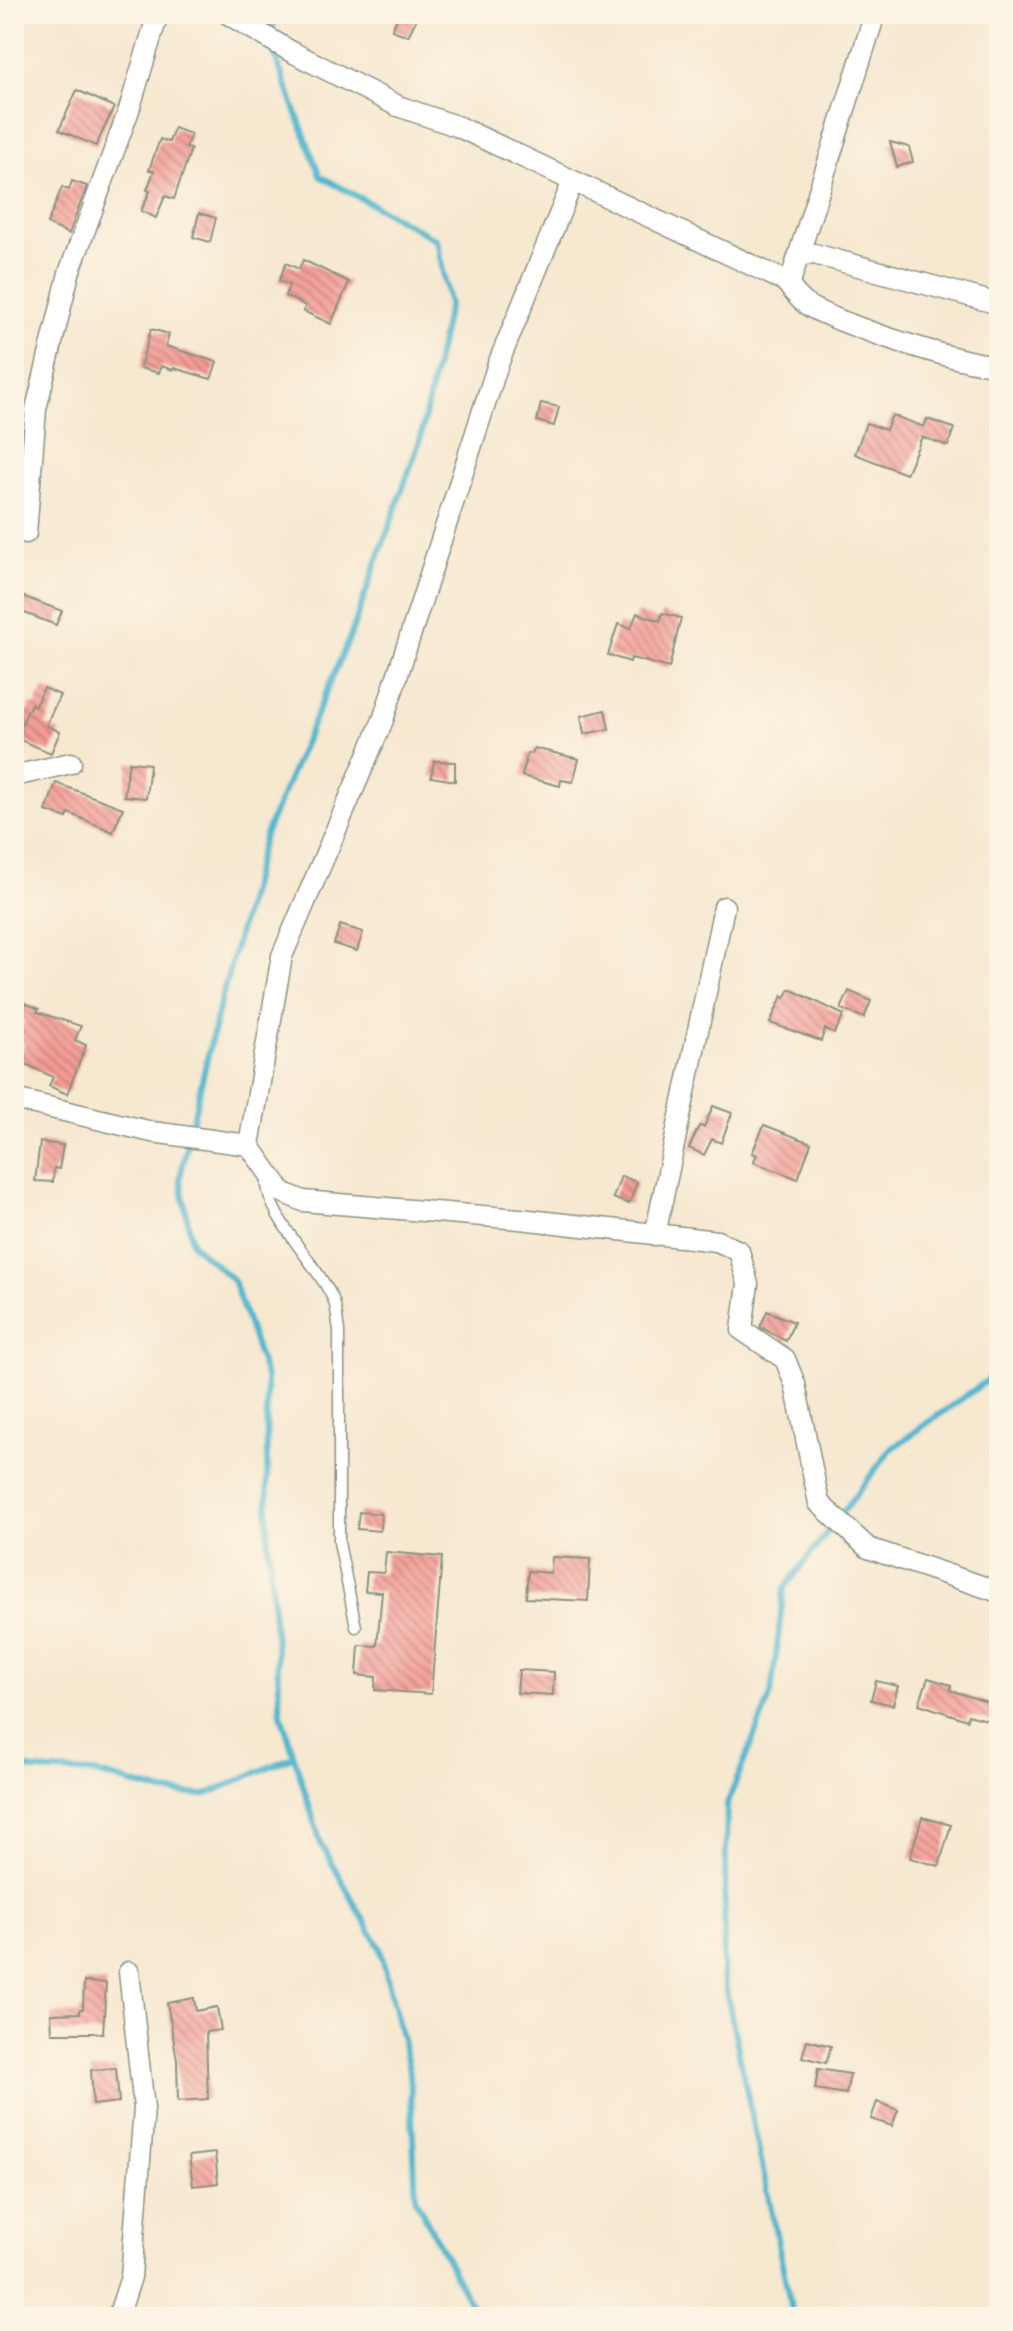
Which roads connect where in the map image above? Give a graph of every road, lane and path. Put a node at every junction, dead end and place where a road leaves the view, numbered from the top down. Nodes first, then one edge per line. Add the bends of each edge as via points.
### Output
1 (158, 14) edge
2 (228, 14) edge
3 (875, 14) edge
4 (573, 181) junction
5 (799, 255) junction
6 (785, 281) junction
7 (999, 304) edge
8 (999, 364) edge
9 (26, 533) dead end
10 (71, 763) dead end
11 (14, 776) edge
12 (724, 907) dead end
13 (14, 1099) edge
14 (249, 1145) junction
15 (267, 1174) junction
16 (655, 1235) junction
17 (999, 1592) edge
18 (356, 1627) dead end
19 (129, 1972) dead end
20 (118, 2317) edge

1 - 9 street via 69,273 36,409
2 - 4 street via 398,106 459,127
3 - 5 street
4 - 6 street
4 - 14 street via 498,364 383,720 282,956
5 - 6 street
5 - 7 street via 814,254
6 - 8 street via 806,305 843,322 971,363
10 - 11 street
12 - 16 street
13 - 14 street via 152,1132
14 - 15 street
15 - 16 street via 282,1192 303,1201
15 - 18 lane via 278,1215 333,1299 339,1330 339,1542
16 - 17 street via 717,1241 739,1251 748,1284 742,1330 785,1359 819,1503 868,1548
19 - 20 street via 144,2108 131,2277

